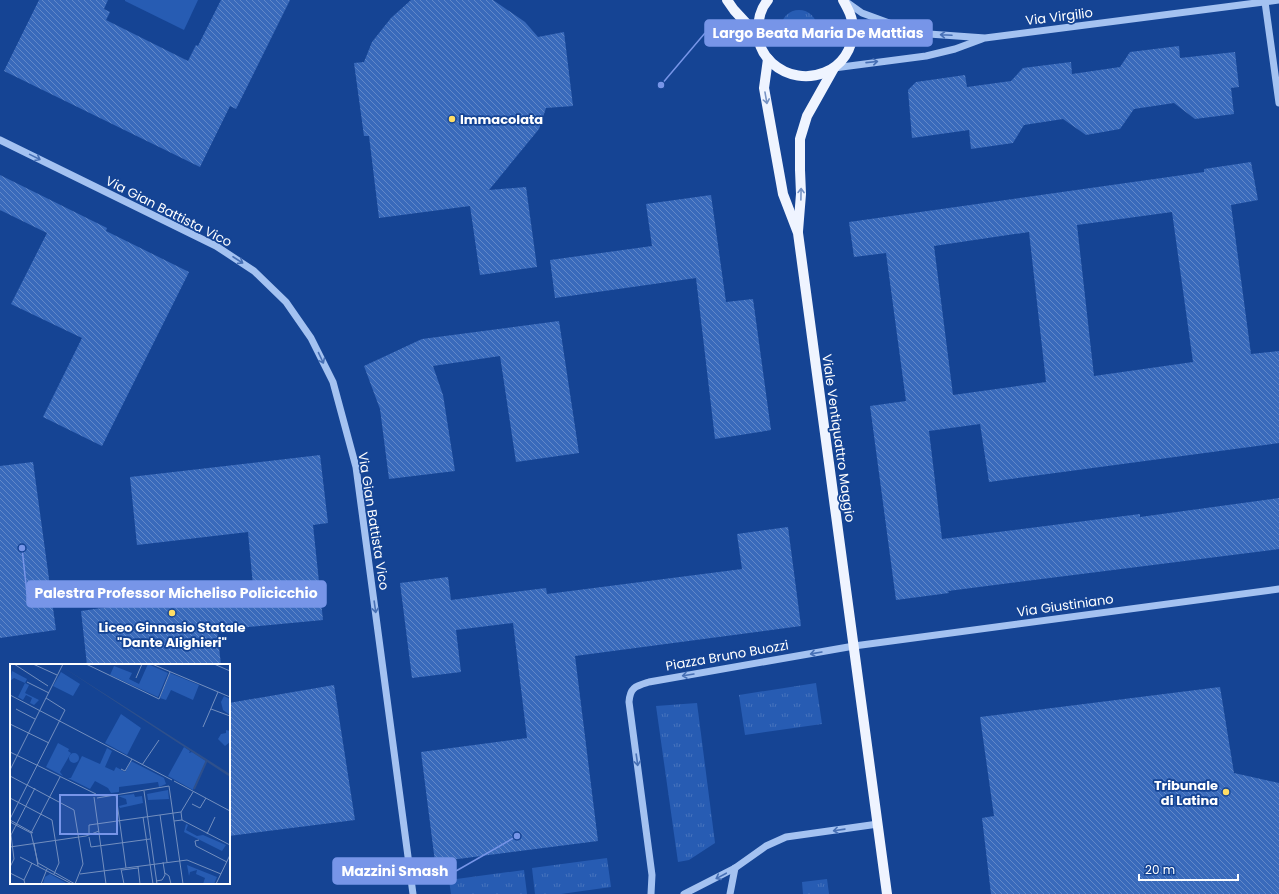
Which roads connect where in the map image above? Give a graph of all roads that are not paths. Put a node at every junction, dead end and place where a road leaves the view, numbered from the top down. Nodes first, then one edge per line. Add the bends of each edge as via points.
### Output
1 (727, 0) edge
2 (768, 0) edge
3 (843, 0) edge
4 (1279, 0) edge
5 (1265, 2) junction
6 (758, 36) junction
7 (985, 38) junction
8 (768, 59) junction
9 (834, 68) junction
10 (1279, 103) edge
11 (0, 140) edge
12 (798, 233) junction
13 (1279, 589) edge
14 (854, 646) junction
15 (878, 824) junction
16 (735, 868) junction
17 (413, 894) edge
18 (652, 894) edge
19 (684, 894) edge
20 (730, 894) edge
21 (887, 894) edge

1 - 6 main road
2 - 6 main road via 758,20
7 -> 3 street via 929,34 900,27 862,13
3 - 9 main road via 851,14 853,29 851,44
4 - 5 street, Via Virgilio
5 - 7 street, Via Virgilio
5 - 10 street
6 - 8 main road via 761,48
9 -> 7 street via 926,56
8 - 9 main road via 778,69 806,77
8 -> 12 main road via 764,88 783,194
12 -> 9 main road via 801,194 800,139 807,116
11 -> 17 street, Via Gian Battista Vico via 216,246 254,271 286,302 311,338 333,382 356,467
12 - 14 main road, Viale Ventiquattro Maggio
13 - 14 street, Via Giustiniano
14 - 15 main road
14 -> 18 street, Piazza Bruno Buozzi via 636,685 630,693 629,702 652,875
15 -> 16 street via 786,837 766,846
15 - 21 main road
16 -> 19 street
16 - 20 street

